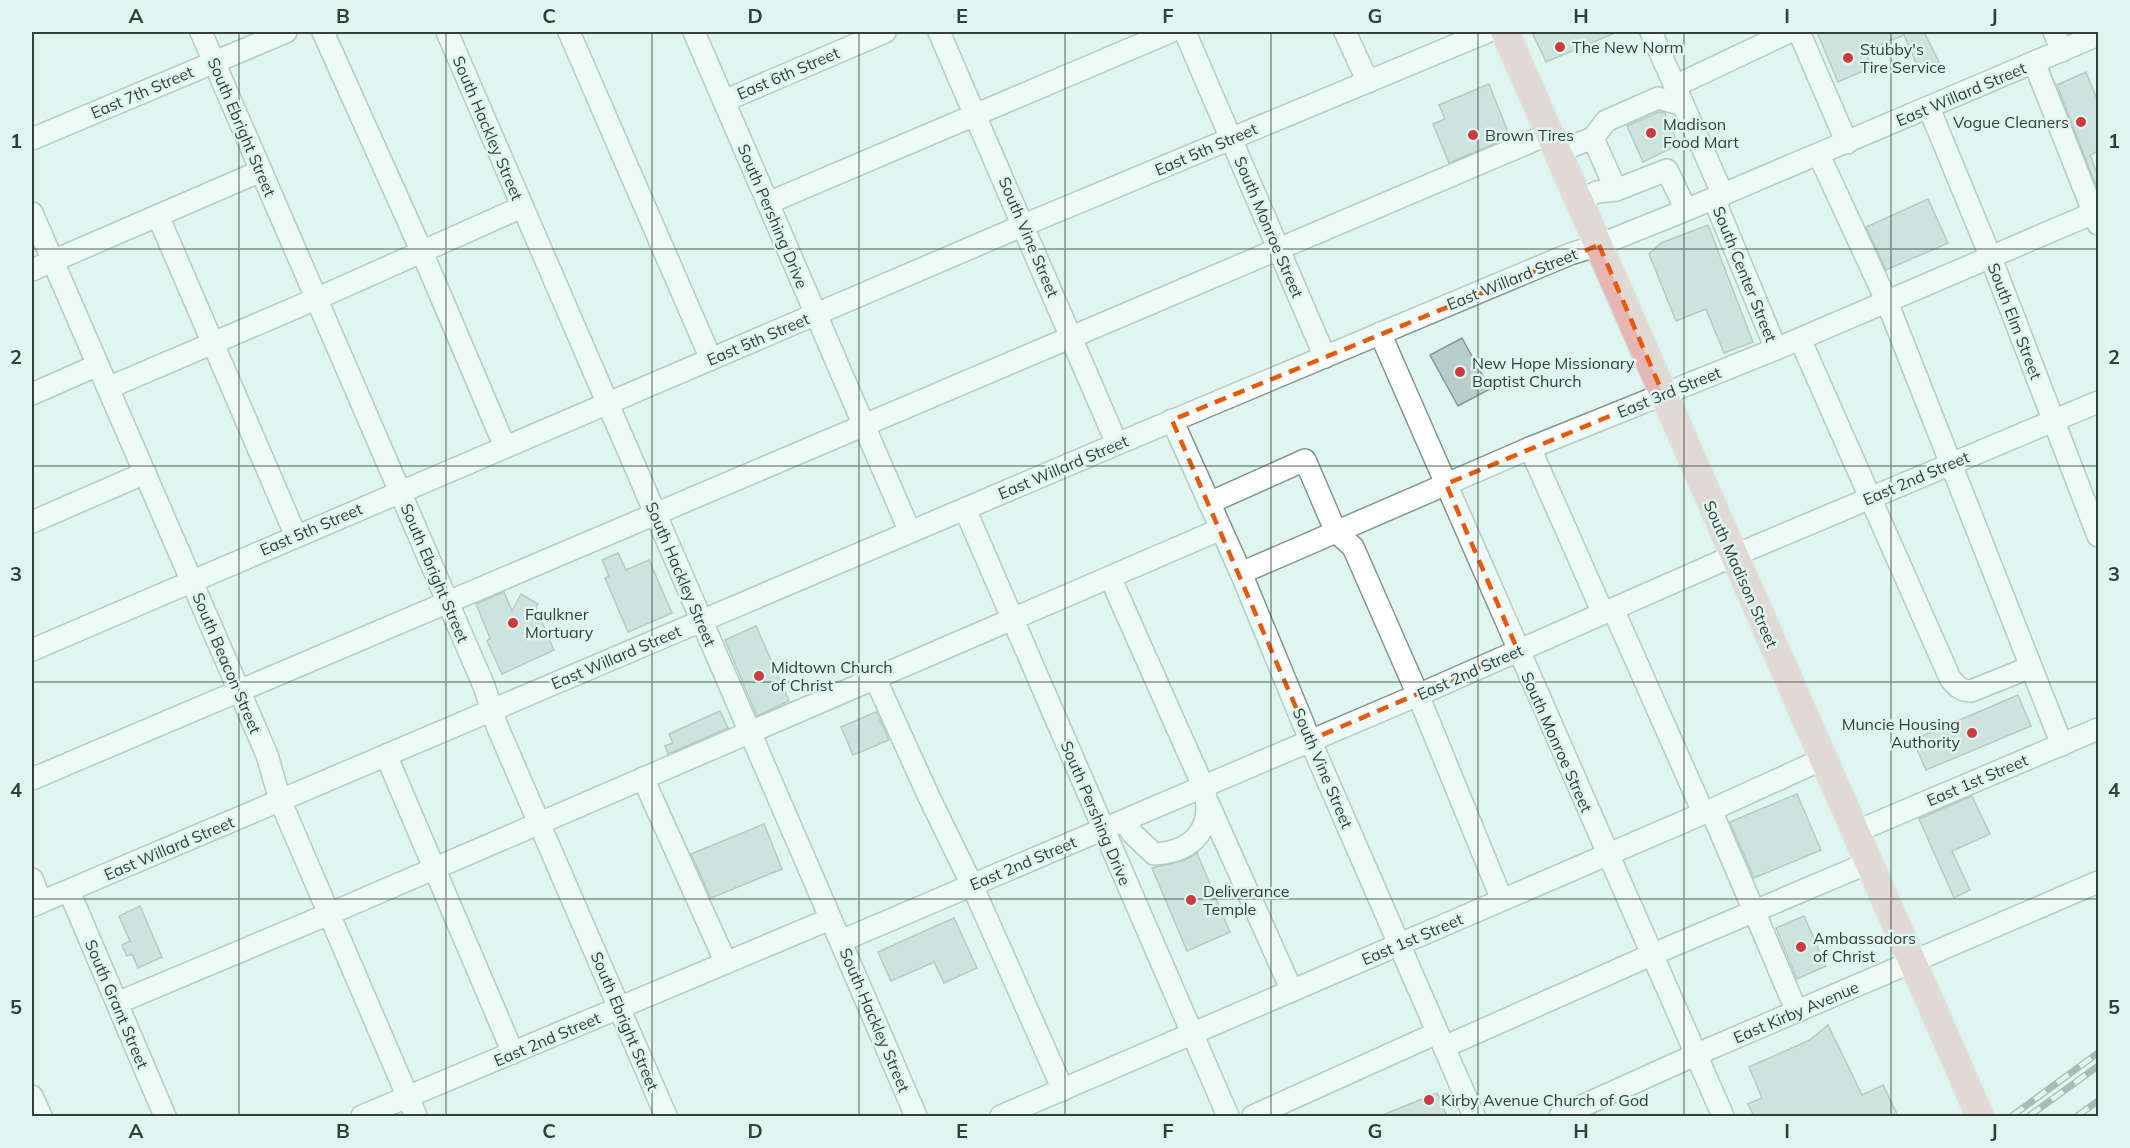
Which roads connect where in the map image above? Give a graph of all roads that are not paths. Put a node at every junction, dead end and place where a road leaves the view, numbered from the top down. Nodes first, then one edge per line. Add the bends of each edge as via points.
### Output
1 (201, 32) edge
2 (286, 32) edge
3 (323, 32) edge
4 (447, 32) edge
5 (569, 32) edge
6 (694, 32) edge
7 (885, 32) edge
8 (939, 32) edge
9 (1170, 32) edge
10 (1185, 32) edge
11 (1345, 32) edge
12 (1486, 32) edge
13 (1505, 32) edge
14 (1650, 32) edge
15 (1789, 32) edge
16 (1799, 32) edge
17 (2098, 35) edge
18 (2058, 41) edge
19 (214, 62) junction
20 (2034, 62) junction
21 (1368, 82) junction
22 (1679, 95) junction
23 (724, 101) junction
24 (1929, 108) junction
25 (976, 116) junction
26 (1231, 138) junction
27 (1593, 138) junction
28 (32, 140) edge
29 (1553, 143) junction
30 (1847, 143) junction
31 (1819, 154) junction
32 (261, 171) junction
33 (1616, 190) junction
34 (1719, 197) junction
35 (1578, 201) junction
36 (768, 203) junction
37 (522, 207) junction
38 (1686, 210) junction
39 (32, 213) edge
40 (158, 216) junction
41 (2097, 216) edge
42 (1024, 225) junction
43 (1599, 245) junction
44 (1278, 248) junction
45 (422, 252) junction
46 (1991, 258) junction
47 (53, 261) junction
48 (32, 270) edge
49 (316, 299) junction
50 (1887, 302) junction
51 (816, 315) junction
52 (1380, 333) junction
53 (1071, 336) junction
54 (1800, 339) junction
55 (214, 342) junction
56 (1776, 349) junction
57 (1325, 357) junction
58 (711, 359) junction
59 (98, 365) junction
60 (108, 388) junction
61 (32, 394) edge
62 (1663, 394) junction
63 (2098, 402) edge
64 (607, 404) junction
65 (1172, 420) junction
66 (2054, 420) junction
67 (864, 425) junction
68 (1117, 444) junction
69 (505, 447) junction
70 (1530, 448) junction
71 (1950, 464) junction
72 (145, 473) junction
73 (1446, 484) junction
74 (399, 491) junction
75 (1872, 497) junction
76 (1209, 503) junction
77 (965, 509) junction
78 (655, 515) junction
79 (32, 522) edge
80 (1221, 529) junction
81 (910, 532) junction
82 (1336, 532) junction
83 (296, 536) junction
84 (2098, 536) edge
85 (1733, 556) junction
86 (1241, 573) junction
87 (1110, 577) junction
88 (192, 581) junction
89 (447, 601) junction
90 (1608, 611) junction
91 (1013, 619) junction
92 (701, 621) junction
93 (32, 650) edge
94 (1518, 651) junction
95 (2031, 667) junction
96 (875, 678) junction
97 (239, 691) junction
98 (1418, 695) junction
99 (491, 711) junction
100 (2098, 729) edge
101 (749, 733) junction
102 (1310, 740) junction
103 (2062, 744) junction
104 (386, 755) junction
105 (1823, 759) junction
106 (643, 778) junction
107 (32, 779) edge
108 (1205, 795) junction
109 (280, 800) junction
110 (1707, 811) junction
111 (1124, 820) junction
112 (539, 823) junction
113 (1104, 829) junction
114 (1855, 832) junction
115 (1607, 855) junction
116 (1869, 863) junction
117 (434, 868) junction
118 (32, 879) edge
119 (2098, 882) edge
120 (972, 885) junction
121 (69, 891) junction
122 (1502, 900) junction
123 (36, 904) edge
124 (1756, 912) junction
125 (329, 914) junction
126 (830, 919) junction
127 (841, 941) junction
128 (1399, 944) junction
129 (1651, 955) junction
130 (1912, 962) junction
131 (726, 963) junction
132 (1292, 991) junction
133 (117, 1003) junction
134 (619, 1008) junction
135 (1797, 1012) junction
136 (1192, 1035) junction
137 (1441, 1040) junction
138 (513, 1053) junction
139 (1695, 1055) junction
140 (1063, 1090) junction
141 (32, 1096) edge
142 (412, 1107) edge
143 (658, 1114) edge
144 (41, 1116) edge
145 (165, 1116) edge
146 (362, 1116) edge
147 (916, 1116) edge
148 (1001, 1116) edge
149 (1228, 1116) edge
150 (1252, 1116) edge
151 (1474, 1116) edge
152 (1560, 1116) edge
153 (1722, 1116) edge
154 (1980, 1116) edge

1 - 19 street, South Ebright Street
2 - 19 street, East 7th Street
3 - 45 street
4 - 37 street, South Hackley Street
5 - 58 street
6 - 23 street, South Pershing Drive
7 - 23 street, East 6th Street
8 - 25 street, South Vine Street
9 - 25 street
10 - 26 street, South Monroe Street
11 - 21 street
12 - 21 street, East 5th Street
13 - 29 main road, South Madison Street
14 - 22 street, South Center Street
15 - 22 street
16 - 30 street
17 - 18 street, East Willard Street
18 - 20 street, East Willard Street
19 - 28 street, East 7th Street
19 - 32 street, South Ebright Street
20 - 24 street, East Willard Street
20 - 41 street
21 - 26 street, East 5th Street
22 - 27 street via 1658,98 1606,121
22 - 34 street, South Center Street
23 - 36 street, South Pershing Drive
24 - 30 street, East Willard Street
24 - 46 street, South Elm Street
25 - 36 street
25 - 42 street, South Vine Street
26 - 42 street, East 5th Street
26 - 44 street, South Monroe Street
27 - 29 street
27 - 33 street
29 - 35 main road, South Madison Street
29 - 44 street
30 - 31 street, East Willard Street
31 - 34 street, East Willard Street
31 - 50 street
32 - 40 street
32 - 49 street, South Ebright Street
33 - 35 street via 1597,192
33 - 38 street via 1667,170
34 - 38 street, East Willard Street
34 - 56 street, South Center Street
35 - 43 main road, South Madison Street
36 - 51 street, South Pershing Drive
37 - 45 street
37 - 64 street, South Hackley Street
38 - 43 street, East Willard Street
39 - 47 street, South Beacon Street
40 - 47 street
40 - 55 street
41 - 46 street, East 3rd Street
42 - 51 street, East 5th Street
42 - 53 street, South Vine Street
43 - 52 street, East Willard Street
43 - 62 main road, South Madison Street
44 - 53 street
44 - 57 street, South Monroe Street
45 - 49 street
45 - 69 street
46 - 50 street, East 3rd Street
46 - 66 street, South Elm Street
47 - 48 street
47 - 59 street, South Beacon Street
49 - 55 street
49 - 74 street, South Ebright Street
50 - 54 street, East 3rd Street
50 - 71 street
51 - 58 street, East 5th Street
51 - 67 street, South Pershing Drive
52 - 57 street, East Willard Street
52 - 73 street, South Monroe Street
53 - 67 street
53 - 68 street, South Vine Street
54 - 56 street, East 3rd Street
54 - 75 street
55 - 60 street
55 - 83 street
56 - 62 street, East 3rd Street
57 - 65 street, East Willard Street
58 - 64 street, East 5th Street
59 - 60 street, South Beacon Street
59 - 61 street
60 - 72 street, South Beacon Street
62 - 70 street, East 3rd Street
62 - 85 main road, South Madison Street
63 - 66 street, East 2nd Street
64 - 69 street, East 5th Street
64 - 78 street, South Hackley Street
65 - 68 street, East Willard Street
65 - 76 street, South Vine Street
66 - 71 street, East 2nd Street
66 - 84 street, South Elm Street
67 - 78 street
67 - 81 street, South Pershing Drive
68 - 77 street, East Willard Street
69 - 74 street, East 5th Street
70 - 73 street, East 3rd Street
70 - 90 street
71 - 75 street, East 2nd Street
71 - 95 street
72 - 79 street
72 - 88 street, South Beacon Street
73 - 82 street, East 3rd Street
73 - 94 street, South Monroe Street
74 - 83 street, East 5th Street
74 - 89 street, South Ebright Street
75 - 85 street, East 2nd Street
75 - 95 street via 1956,686 1971,691
76 - 80 street, South Vine Street
76 - 82 street via 1305,460
77 - 81 street, East Willard Street
77 - 91 street, South Pershing Drive
78 - 89 street
78 - 92 street, South Hackley Street
80 - 86 street, South Vine Street
80 - 87 street
81 - 92 street, East Willard Street
82 - 86 street, East 3rd Street
82 - 98 street via 1353,547
83 - 88 street, East 5th Street
85 - 90 street, East 2nd Street
85 - 105 main road, South Madison Street
86 - 102 street, South Vine Street
87 - 91 street
87 - 108 street
88 - 93 street, East 5th Street
88 - 97 street, South Beacon Street
89 - 97 street
89 - 99 street, South Ebright Street
90 - 94 street, East 2nd Street
90 - 110 street
91 - 96 street
91 - 113 street, South Pershing Drive
92 - 99 street, East Willard Street
92 - 101 street, South Hackley Street
94 - 98 street, East 2nd Street
94 - 115 street, South Monroe Street
95 - 103 street
96 - 101 street
96 - 120 street
97 - 107 street
97 - 109 street, South Beacon Street via 267,755
98 - 102 street, East 2nd Street
98 - 122 street
99 - 104 street, East Willard Street
99 - 112 street, South Ebright Street
100 - 103 street, East 1st Street
101 - 106 street
101 - 126 street, South Hackley Street
102 - 108 street, East 2nd Street
102 - 128 street, South Vine Street
103 - 114 street, East 1st Street
104 - 109 street, East Willard Street
104 - 117 street
105 - 110 street, East 1st Street
105 - 114 main road, South Madison Street
106 - 112 street
106 - 131 street
108 - 111 street, East 2nd Street
108 - 111 street via 1203,831 1195,840 1168,854 1154,854
108 - 132 street
109 - 121 street, East Willard Street
109 - 125 street, South Beacon Street
110 - 115 street, East 1st Street
110 - 124 street
111 - 113 street, East 2nd Street
112 - 117 street
112 - 134 street, South Ebright Street
113 - 120 street, East 2nd Street
113 - 136 street, South Pershing Drive
114 - 116 main road, South Madison Street
115 - 122 street, East 1st Street
115 - 129 street, South Monroe Street
116 - 124 street
116 - 130 main road, South Madison Street
117 - 125 street
117 - 138 street
118 - 123 street
119 - 130 street, East Kirby Avenue
120 - 127 street, East 2nd Street
120 - 140 street
121 - 123 street, East Willard Street
121 - 133 street, South Grant Street
122 - 128 street, East 1st Street
124 - 129 street
124 - 135 street
125 - 133 street
125 - 142 street, South Beacon Street
126 - 127 street, South Hackley Street
126 - 131 street, East 2nd Street
127 - 147 street, South Hackley Street
128 - 132 street, East 1st Street
128 - 137 street, South Vine Street
129 - 137 street
129 - 139 street, South Monroe Street
130 - 135 street, East Kirby Avenue
130 - 154 main road, South Madison Street
131 - 134 street, East 2nd Street
132 - 136 street, East 1st Street
133 - 145 street, South Grant Street
134 - 138 street, East 2nd Street
134 - 143 street, South Ebright Street
135 - 139 street, East Kirby Avenue
136 - 140 street, East 1st Street
136 - 149 street, South Pershing Drive
137 - 150 street
137 - 151 street, South Vine Street
138 - 142 street, East 2nd Street
139 - 152 street, East Kirby Avenue
139 - 153 street, South Monroe Street
140 - 148 street, East 1st Street
141 - 144 street
142 - 146 street, East 2nd Street

